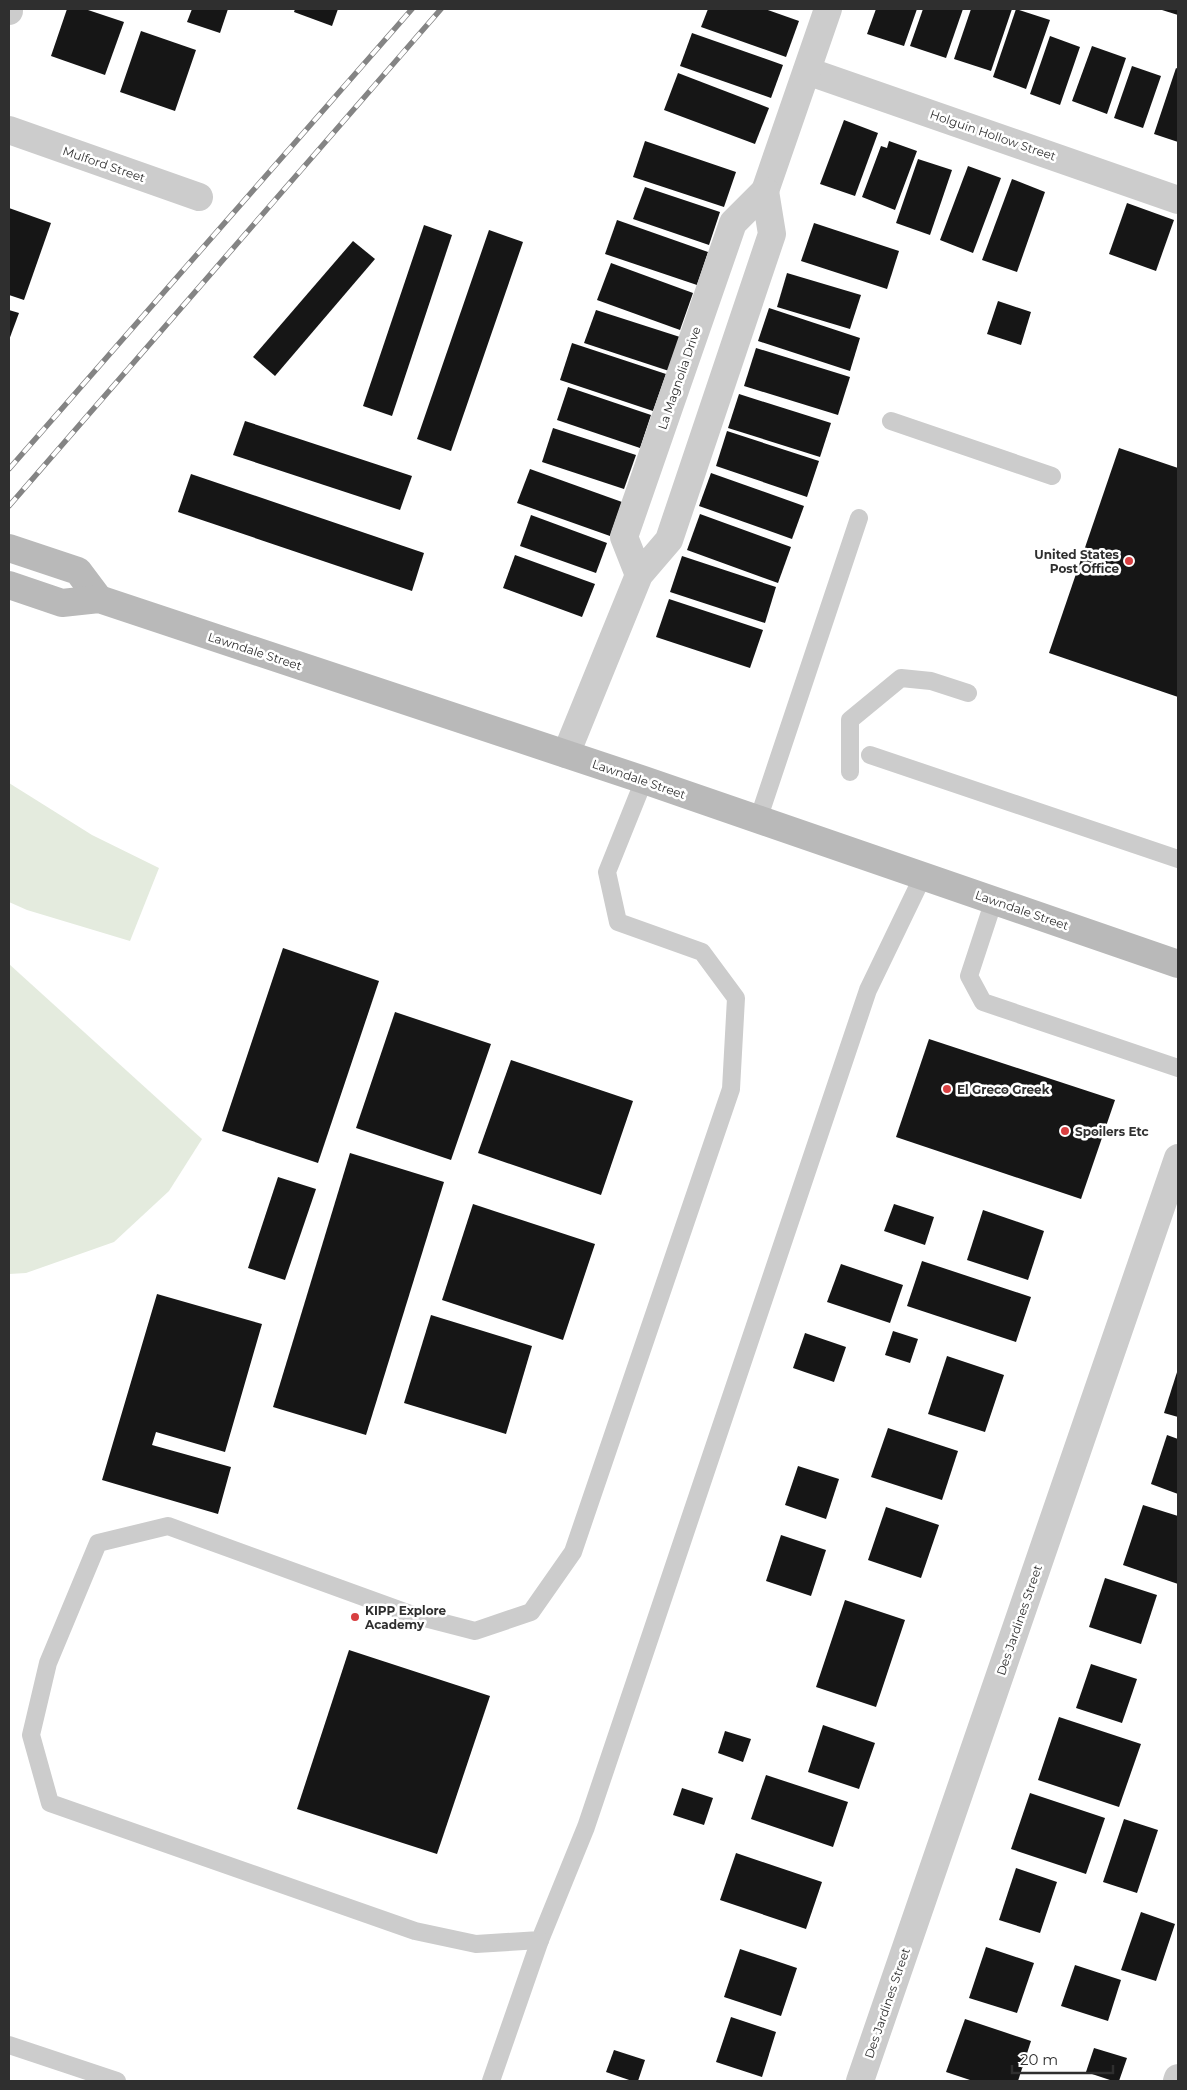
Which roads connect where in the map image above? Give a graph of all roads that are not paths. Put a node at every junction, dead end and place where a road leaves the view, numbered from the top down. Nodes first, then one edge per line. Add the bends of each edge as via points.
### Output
1 (828, 9) edge
2 (807, 71) junction
3 (9, 130) edge
4 (765, 191) junction
5 (199, 197) dead end
6 (1178, 200) edge
7 (891, 421) dead end
8 (1052, 476) dead end
9 (859, 518) dead end
10 (9, 548) edge
11 (639, 575) junction
12 (9, 585) edge
13 (98, 599) junction
14 (968, 693) dead end
15 (566, 754) junction
16 (870, 755) dead end
17 (850, 772) dead end
18 (644, 780) junction
19 (758, 820) junction
20 (1178, 859) edge
21 (923, 876) junction
22 (994, 900) junction
23 (1178, 964) edge
24 (1178, 1068) edge
25 (1178, 1158) edge
26 (540, 1940) junction
27 (9, 2045) edge
28 (117, 2081) edge
29 (491, 2081) edge
30 (860, 2081) edge

1 - 2 street, La Magnolia Drive
2 - 4 street, La Magnolia Drive
2 - 6 street, Holguin Hollow Street
3 - 5 street, Mulford Street
4 - 11 street, La Magnolia Drive via 772,234 668,540
4 - 11 street, La Magnolia Drive via 733,223 624,537
7 - 8 lane
9 - 19 lane
10 - 13 main road via 78,571
11 - 15 street, La Magnolia Drive
12 - 13 main road, Lawndale Street via 62,603
13 - 15 main road, Lawndale Street
14 - 17 lane via 931,681 901,678 850,720
15 - 18 main road, Lawndale Street
16 - 20 lane
18 - 19 main road, Lawndale Street
18 - 26 lane via 607,872 618,922 702,952 736,998 731,1089 573,1552 531,1612 476,1631 413,1615 168,1526 98,1543 48,1663 31,1735 50,1803 415,1931 476,1944
19 - 21 main road, Lawndale Street
21 - 22 main road, Lawndale Street
21 - 26 lane via 868,990 586,1827
22 - 23 main road, Lawndale Street
22 - 24 lane via 970,976 983,1002
25 - 30 street, Des Jardines Street
26 - 29 lane
27 - 28 lane

